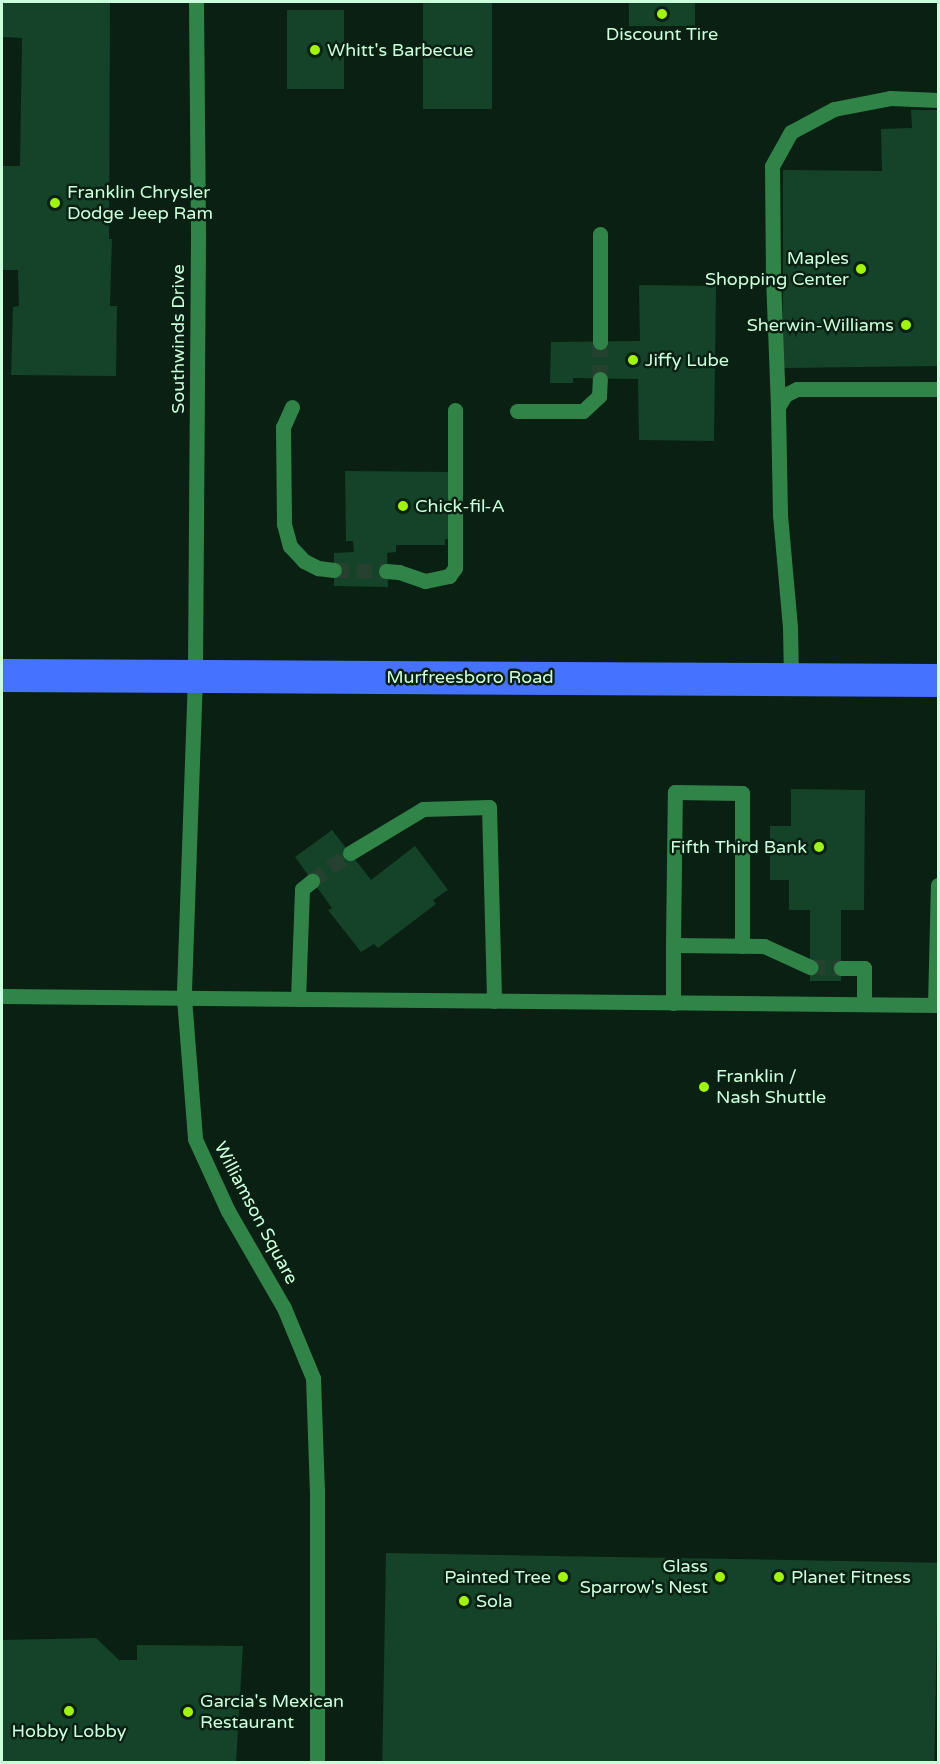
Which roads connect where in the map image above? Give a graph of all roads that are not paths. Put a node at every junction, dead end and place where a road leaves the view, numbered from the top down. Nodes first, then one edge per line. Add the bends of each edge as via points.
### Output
1 (196, 2) edge
2 (939, 100) edge
3 (600, 234) dead end
4 (600, 342) tunnel mouth
5 (600, 379) tunnel mouth
6 (939, 389) edge
7 (778, 406) junction
8 (292, 407) dead end
9 (455, 410) dead end
10 (517, 411) dead end
11 (334, 570) tunnel mouth
12 (386, 571) tunnel mouth
13 (2, 675) edge
14 (195, 676) junction
15 (791, 679) junction
16 (939, 680) edge
17 (350, 853) tunnel mouth
18 (312, 881) tunnel mouth
19 (939, 885) edge
20 (673, 945) junction
21 (742, 946) junction
22 (810, 966) tunnel mouth
23 (841, 968) tunnel mouth
24 (2, 996) edge
25 (183, 998) junction
26 (298, 999) junction
27 (494, 1001) junction
28 (673, 1003) junction
29 (864, 1004) junction
30 (937, 1005) edge
31 (317, 1762) edge

1 - 14 street, Southwinds Drive
2 - 7 street via 890,99 834,109 791,132 772,166
3 - 4 street
5 - 10 street via 599,396 583,411
6 - 7 street via 797,389 785,395
7 - 15 street via 780,514
8 - 11 street via 283,427 284,525 290,546 304,561
9 - 12 street via 455,568 449,576 425,581
13 - 14 highway, Murfreesboro Road
14 - 15 highway, Murfreesboro Road
14 - 25 street, Williamson Square
15 - 16 highway, Murfreesboro Road
17 - 27 street via 423,808 489,807
18 - 26 street via 302,889
19 - 30 street
20 - 21 street
20 - 21 street via 675,792 742,793
20 - 28 street
21 - 22 street via 764,946
23 - 29 street via 864,968
24 - 25 street
25 - 26 street
25 - 31 street, Williamson Square via 195,1139 228,1210 284,1308 313,1378
26 - 27 street
27 - 28 street
28 - 29 street
29 - 30 street

